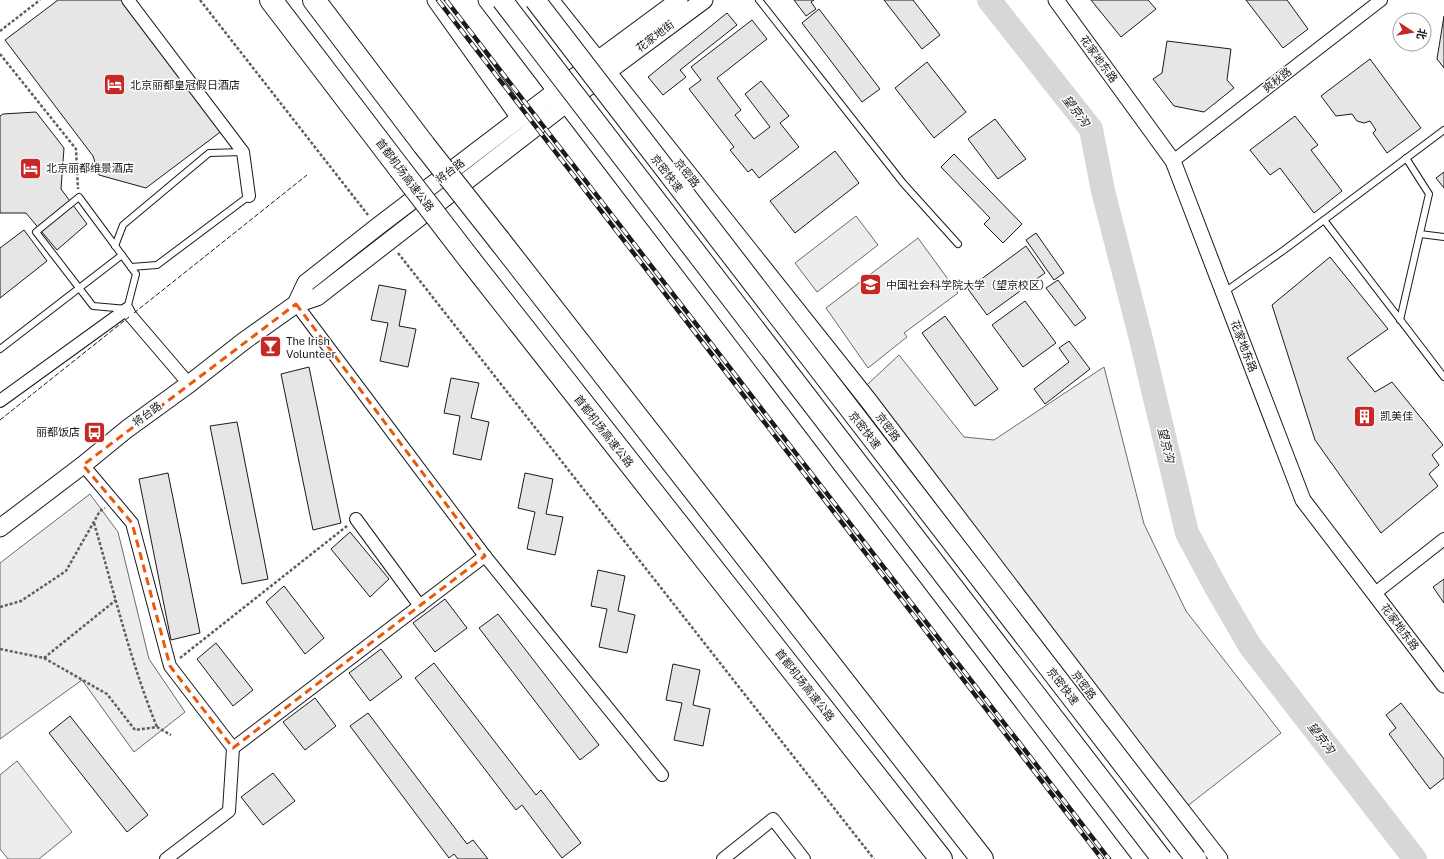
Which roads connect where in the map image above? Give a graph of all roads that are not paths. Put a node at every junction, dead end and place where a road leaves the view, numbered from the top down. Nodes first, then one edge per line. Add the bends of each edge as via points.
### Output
1 (128, 0) edge
2 (271, 0) edge
3 (314, 0) edge
4 (436, 0) edge
5 (487, 0) edge
6 (502, 0) edge
7 (535, 0) edge
8 (550, 0) edge
9 (679, 0) edge
10 (704, 0) edge
11 (759, 0) edge
12 (1056, 0) edge
13 (1381, 0) edge
14 (603, 66) junction
15 (562, 97) junction
16 (520, 118) junction
17 (1444, 130) edge
18 (243, 152) junction
19 (1406, 158) junction
20 (1172, 161) junction
21 (249, 196) joint
22 (1324, 220) junction
23 (1420, 234) junction
24 (1444, 237) edge
25 (958, 244) dead end
26 (115, 246) junction
27 (122, 255) junction
28 (131, 267) junction
29 (79, 288) junction
30 (1223, 293) junction
31 (296, 304) junction
32 (127, 309) junction
33 (1400, 320) junction
34 (0, 349) edge
35 (1444, 377) edge
36 (189, 384) junction
37 (0, 401) edge
38 (83, 465) junction
39 (356, 519) road end
40 (0, 528) edge
41 (1444, 538) edge
42 (485, 556) junction
43 (1374, 594) junction
44 (420, 606) junction
45 (1444, 685) edge
46 (233, 748) junction
47 (662, 775) dead end
48 (166, 859) edge
49 (723, 859) edge
50 (804, 859) edge
51 (942, 859) edge
52 (982, 859) edge
53 (1143, 859) edge
54 (1162, 859) edge
55 (1196, 859) edge
56 (1219, 859) edge

1 - 18 street
2 - 51 highway, 首都机场高速公路, bridge via 470,260
3 - 52 highway, bridge via 424,145
4 - 16 main road
5 - 15 main road
6 - 54 highway, bridge
7 - 55 highway, 京密快速, bridge
8 - 14 main road, 京密路
9 - 14 main road, 花家地街
10 - 14 main road, 花家地街
11 - 25 lane via 903,183
12 - 20 street, 花家地东路
13 - 20 street, 爽秋路
14 - 15 main road
14 - 56 main road, 京密路 via 868,400
15 - 16 main road, 将台路
15 - 31 main road, 将台路 via 389,242 317,297
15 - 53 main road
16 - 31 main road, 将台路 via 306,283
17 - 19 lane
18 - 21 street
18 - 26 lane via 209,153 123,225
19 - 22 lane
19 - 23 lane via 1429,194
20 - 30 street, 花家地东路
21 - 28 lane via 157,266
22 - 30 lane
22 - 33 lane
23 - 24 lane
23 - 33 lane
26 - 27 lane
26 - 29 lane via 79,197 36,232
27 - 28 lane
27 - 29 lane
28 - 32 lane via 136,274
29 - 32 lane via 93,306
29 - 34 lane
30 - 43 street, 花家地东路 via 1303,500
31 - 36 main road, 将台路
31 - 42 street
32 - 36 street
32 - 37 street
33 - 35 lane
36 - 38 main road, 将台路
38 - 40 main road, 将台路
38 - 46 street via 132,522 170,666
39 - 44 street
41 - 43 street
42 - 44 street
42 - 47 street
43 - 45 street, 花家地东路
44 - 46 street
46 - 48 street via 229,811
49 - 50 street via 773,819

